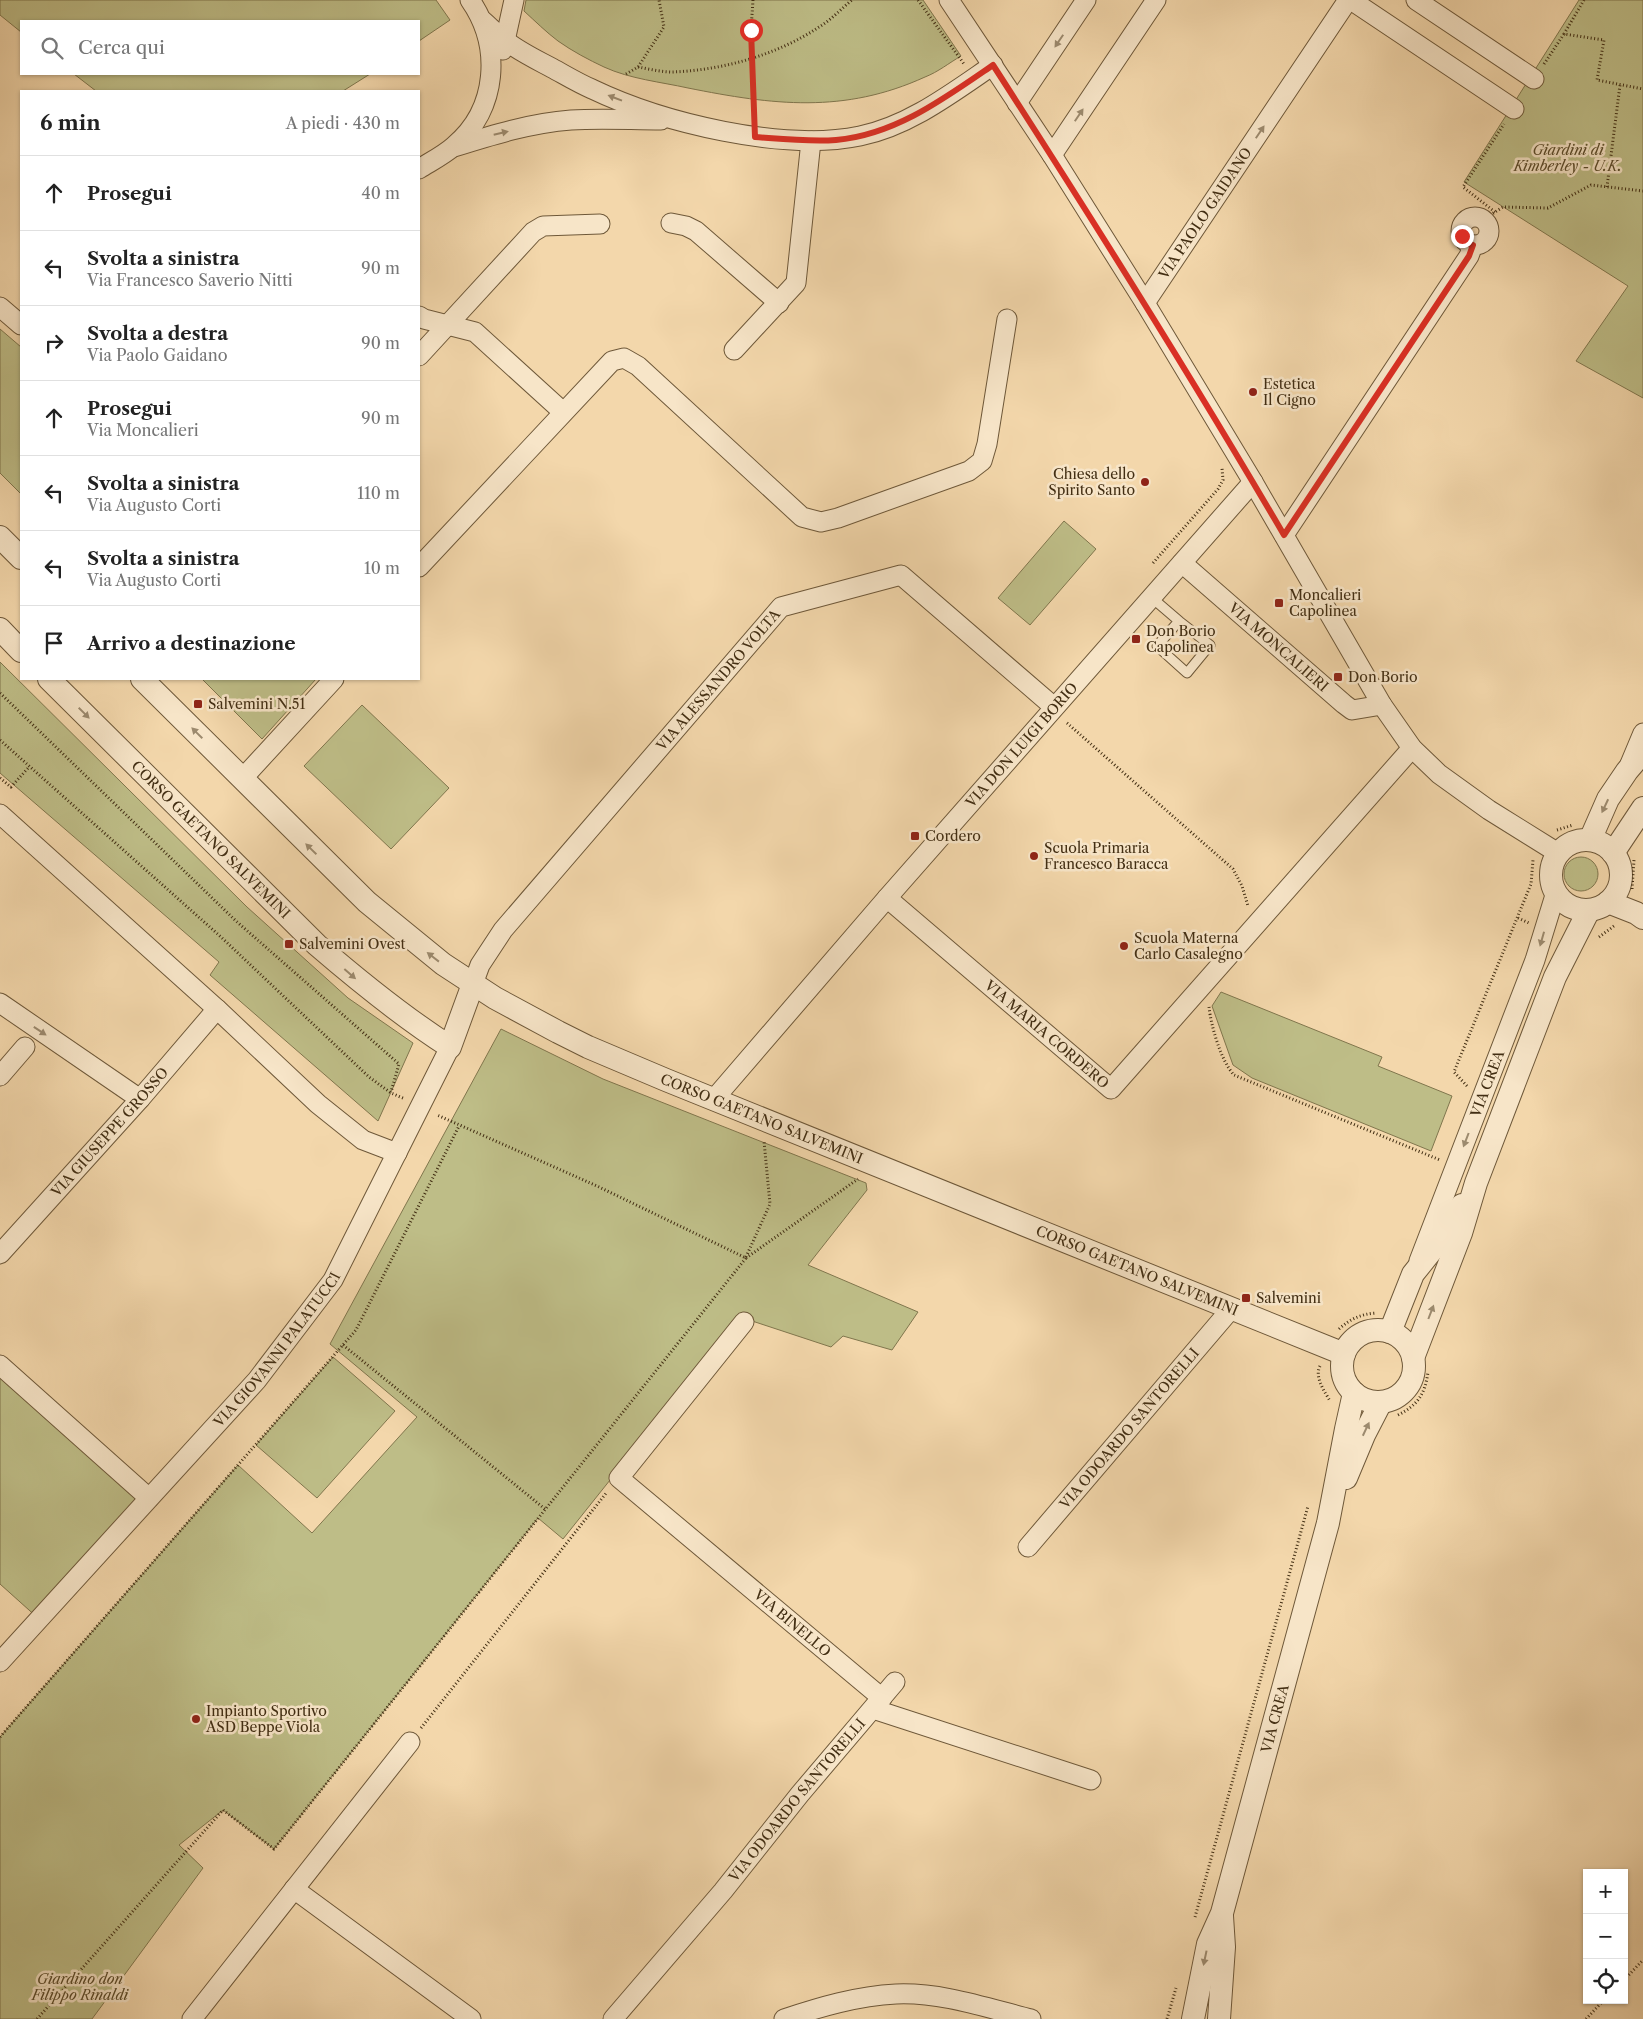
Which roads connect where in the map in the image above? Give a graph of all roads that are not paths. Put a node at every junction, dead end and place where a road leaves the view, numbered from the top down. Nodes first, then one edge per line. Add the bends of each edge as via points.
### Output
1 (470, 0) edge
2 (514, 0) edge
3 (949, 0) edge
4 (1086, 0) edge
5 (1156, 0) edge
6 (1349, 0) edge
7 (1416, 0) edge
8 (483, 21) junction
9 (506, 42) junction
10 (993, 65) junction
11 (1534, 79) dead end
12 (490, 84) junction
13 (1018, 103) junction
14 (1514, 108) dead end
15 (677, 120) junction
16 (811, 141) junction
17 (454, 147) junction
18 (1052, 155) junction
19 (420, 168) edge
20 (1490, 215) road end
21 (671, 223) dead end
22 (600, 224) dead end
23 (779, 303) junction
24 (1145, 303) junction
25 (0, 307) edge
26 (420, 317) edge
27 (1007, 319) dead end
28 (20, 324) edge
29 (448, 325) junction
30 (734, 350) dead end
31 (420, 355) edge
32 (563, 412) junction
33 (1253, 482) junction
34 (1284, 535) junction
35 (0, 537) edge
36 (20, 557) edge
37 (1182, 563) junction
38 (420, 567) edge
39 (1151, 597) junction
40 (1179, 621) junction
41 (0, 629) edge
42 (20, 650) edge
43 (50, 680) edge
44 (143, 680) edge
45 (333, 680) edge
46 (1382, 705) junction
47 (1054, 707) junction
48 (1643, 733) edge
49 (1412, 748) junction
50 (1643, 752) edge
51 (1627, 771) junction
52 (242, 779) junction
53 (1643, 808) edge
54 (0, 814) edge
55 (1584, 831) junction
56 (1551, 849) junction
57 (1613, 853) junction
58 (886, 898) junction
59 (1588, 899) junction
60 (1639, 916) edge
61 (473, 984) junction
62 (0, 1003) edge
63 (217, 1009) junction
64 (25, 1047) dead end
65 (450, 1047) junction
66 (0, 1076) edge
67 (140, 1099) junction
68 (714, 1099) junction
69 (397, 1153) junction
70 (1476, 1183) junction
71 (0, 1254) edge
72 (1414, 1274) junction
73 (1231, 1309) junction
74 (744, 1322) dead end
75 (1385, 1322) junction
76 (1337, 1351) junction
77 (1413, 1358) junction
78 (0, 1365) edge
79 (1354, 1394) junction
80 (1380, 1402) junction
81 (149, 1498) junction
82 (1328, 1523) junction
83 (1028, 1547) dead end
84 (0, 1662) edge
85 (895, 1682) dead end
86 (877, 1704) junction
87 (410, 1742) road end
88 (1091, 1780) dead end
89 (294, 1889) junction
90 (1222, 1913) junction
91 (192, 2019) edge
92 (471, 2019) edge
93 (613, 2019) edge
94 (784, 2019) edge
95 (1031, 2019) edge
96 (1193, 2019) edge
97 (1219, 2019) edge

1 - 8 street
2 - 9 street
3 - 10 street
4 -> 13 street
18 -> 5 street
6 - 14 street
24 -> 6 street, VIA PAOLO GAIDANO
7 - 11 street
8 - 9 street
8 - 12 street via 492,56
9 - 12 street
15 -> 9 street via 591,89
10 - 13 street
10 - 16 street via 919,114 895,125 862,136
12 - 17 street via 469,131
13 - 18 street
15 - 16 street via 755,137
17 -> 15 street via 495,134 563,121
16 - 23 street via 796,283
17 - 19 street
18 - 24 street
20 - 34 street via 1475,216 1463,223 1462,236 1473,245 1469,256
21 - 23 street via 696,231
22 - 29 street via 543,226 533,232
23 - 30 street
24 - 33 street
25 - 28 street
26 - 29 street
27 - 32 street via 982,461 969,471 821,522 802,517 638,366 624,358 612,361
29 - 31 street
29 - 32 street via 475,332
32 - 38 street
33 - 34 street
33 - 37 street, VIA DON LUIGI BORIO
34 - 46 street
35 - 36 street
37 - 39 street, VIA DON LUIGI BORIO
37 - 46 street, VIA MONCALIERI via 1352,710
39 - 40 lane
39 - 47 street, VIA DON LUIGI BORIO
40 - 40 lane via 1157,646 1187,673 1210,646
41 - 42 street
43 -> 65 street, CORSO GAETANO SALVEMINI via 318,945 410,1021
52 -> 44 street, CORSO GAETANO SALVEMINI
45 - 52 street
46 - 49 street
47 - 58 street, VIA DON LUIGI BORIO
47 - 61 street, VIA ALESSANDRO VOLTA via 901,575 781,607 503,930 480,965
48 - 51 street
49 - 56 street via 1439,774
49 - 58 street, VIA MARIA CORDERO via 1111,1089
50 - 51 street
51 -> 55 street
61 -> 52 street, CORSO GAETANO SALVEMINI via 436,959 367,902
53 - 57 street
54 - 63 street
55 - 56 street via 1578,841
55 - 57 street
56 - 59 street via 1552,882
57 - 59 street via 1620,868
58 - 68 street, VIA DON LUIGI BORIO
59 - 60 street
59 - 70 street, VIA CREA via 1565,933 1556,977
59 -> 72 street, VIA CREA via 1535,960
61 - 65 street, VIA GIOVANNI PALATUCCI
61 - 68 street, CORSO GAETANO SALVEMINI via 588,1047
62 -> 67 street
63 - 67 street, VIA GIUSEPPE GROSSO
63 - 69 street via 318,1104 363,1140
64 - 66 street
65 - 69 street, VIA GIOVANNI PALATUCCI
67 - 71 street, VIA GIUSEPPE GROSSO
68 - 73 street, CORSO GAETANO SALVEMINI
69 - 81 street, VIA GIOVANNI PALATUCCI via 333,1280 257,1380
70 - 72 street, VIA CREA
77 -> 70 street, VIA CREA via 1461,1234
72 - 75 street, VIA CREA
73 - 76 street, CORSO GAETANO SALVEMINI
73 - 83 street, VIA ODOARDO SANTORELLI
74 - 86 street, VIA BINELLO via 619,1478
75 - 76 street via 1378,1330 1357,1336
75 - 77 street via 1409,1347
76 - 79 street via 1343,1375
77 - 80 street via 1414,1370 1407,1387 1393,1399
78 - 81 street
79 - 80 street
79 - 82 street, VIA CREA
82 -> 80 street, VIA CREA
81 - 84 street, VIA GIOVANNI PALATUCCI
82 - 90 street, VIA CREA
85 - 86 street, VIA ODOARDO SANTORELLI
86 - 88 street, VIA ODOARDO SANTORELLI
86 - 93 street, VIA ODOARDO SANTORELLI
87 - 89 street
89 - 91 street
89 - 92 street
90 -> 96 street, VIA CREA via 1208,1944
90 - 97 street, VIA CREA via 1224,1947
94 - 95 street via 847,2000 896,1994 942,1997

